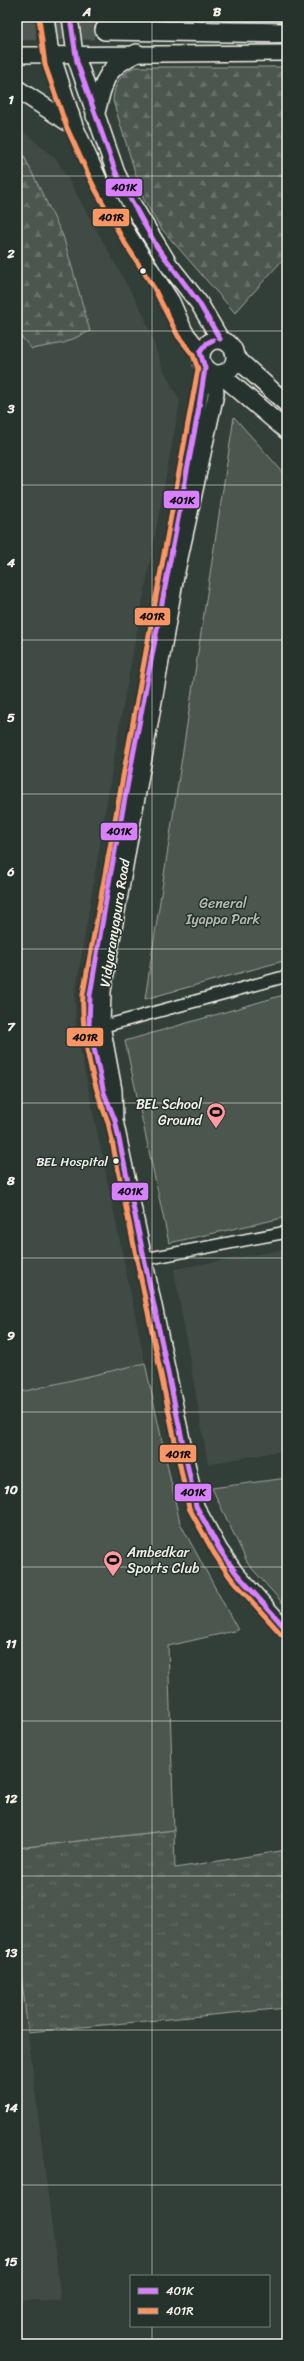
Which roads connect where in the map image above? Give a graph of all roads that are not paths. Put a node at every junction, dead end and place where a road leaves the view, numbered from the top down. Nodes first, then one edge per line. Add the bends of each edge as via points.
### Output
1 (46, 17) edge
2 (70, 17) edge
3 (105, 30) tunnel mouth
4 (287, 33) edge
5 (137, 52) junction
6 (287, 53) edge
7 (51, 54) junction
8 (75, 54) junction
9 (17, 55) edge
10 (17, 89) edge
11 (95, 116) junction
12 (74, 126) junction
13 (220, 339) junction
14 (235, 357) junction
15 (210, 367) junction
16 (287, 404) edge
17 (287, 432) edge
18 (287, 976) edge
19 (95, 1026) junction
20 (287, 1232) edge
21 (145, 1259) junction
22 (287, 1630) edge

1 - 7 main road
2 - 8 main road
3 - 4 highway
5 - 6 main road
5 - 8 main road
5 - 11 main road via 110,70
7 - 8 main road
7 - 9 main road
7 - 12 main road
8 - 11 main road
10 - 12 main road
11 - 13 main road via 116,173 130,201 169,266 199,303
12 - 15 main road via 99,182 129,237 160,284 184,332
13 - 14 main road via 231,345
13 - 15 main road via 207,343
14 - 15 main road via 228,371
14 - 16 main road
15 - 17 main road
15 - 19 main road, Vidyaranyapura Road via 216,394 173,592
18 - 19 street
19 - 21 main road, Vidyaranyapura Road via 104,1093 115,1120
20 - 21 street
21 - 22 main road, Vidyaranyapura Road via 196,1506 232,1567

